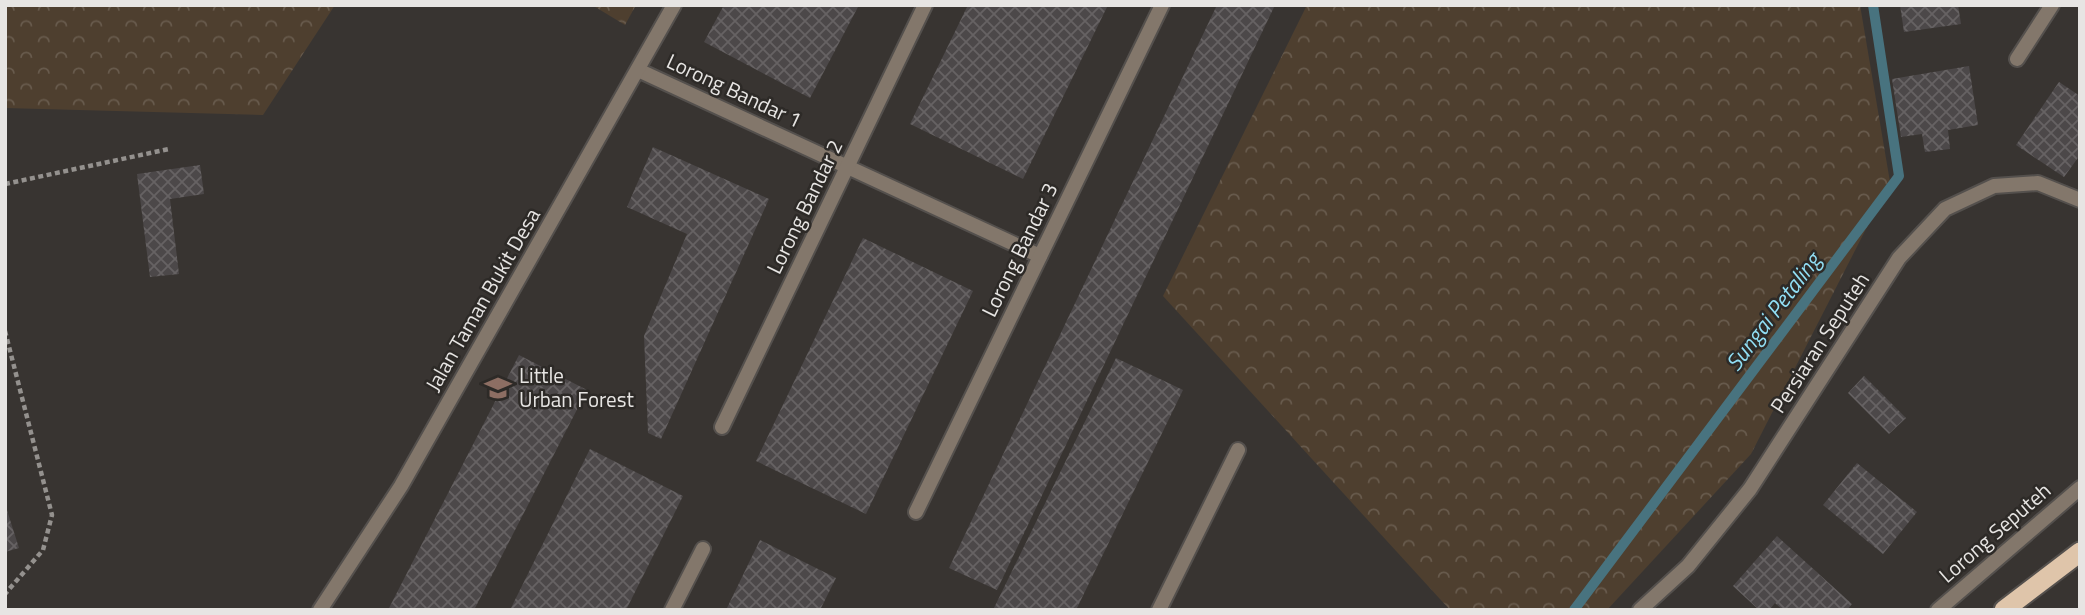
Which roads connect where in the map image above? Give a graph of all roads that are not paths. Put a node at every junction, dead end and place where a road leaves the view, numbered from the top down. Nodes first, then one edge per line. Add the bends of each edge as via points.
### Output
1 (674, 5) edge
2 (925, 5) edge
3 (1162, 5) edge
4 (2052, 5) edge
5 (2017, 59) dead end
6 (638, 70) junction
7 (849, 167) junction
8 (2080, 200) edge
9 (1040, 256) junction
10 (722, 427) dead end
11 (1238, 450) dead end
12 (2080, 488) edge
13 (916, 512) dead end
14 (703, 548) dead end
15 (2080, 552) edge
16 (320, 610) edge
17 (672, 610) edge
18 (1159, 610) edge
19 (1640, 610) edge
20 (1938, 610) edge
21 (2004, 610) edge

1 - 6 street, Jalan Taman Bukit Desa
2 - 7 street, Lorong Bandar 2
3 - 9 street, Lorong Bandar 3
4 - 5 street
6 - 7 street, Lorong Bandar 1
6 - 16 street, Jalan Taman Bukit Desa via 401,486
7 - 9 street, Lorong Bandar 1
7 - 10 street, Lorong Bandar 2
8 - 19 street, Persiaran Seputeh via 2038,183 1994,186 1945,209 1899,258 1750,489 1688,566
9 - 13 street, Lorong Bandar 3
11 - 18 street
12 - 20 street, Lorong Seputeh
14 - 17 street
15 - 21 highway

